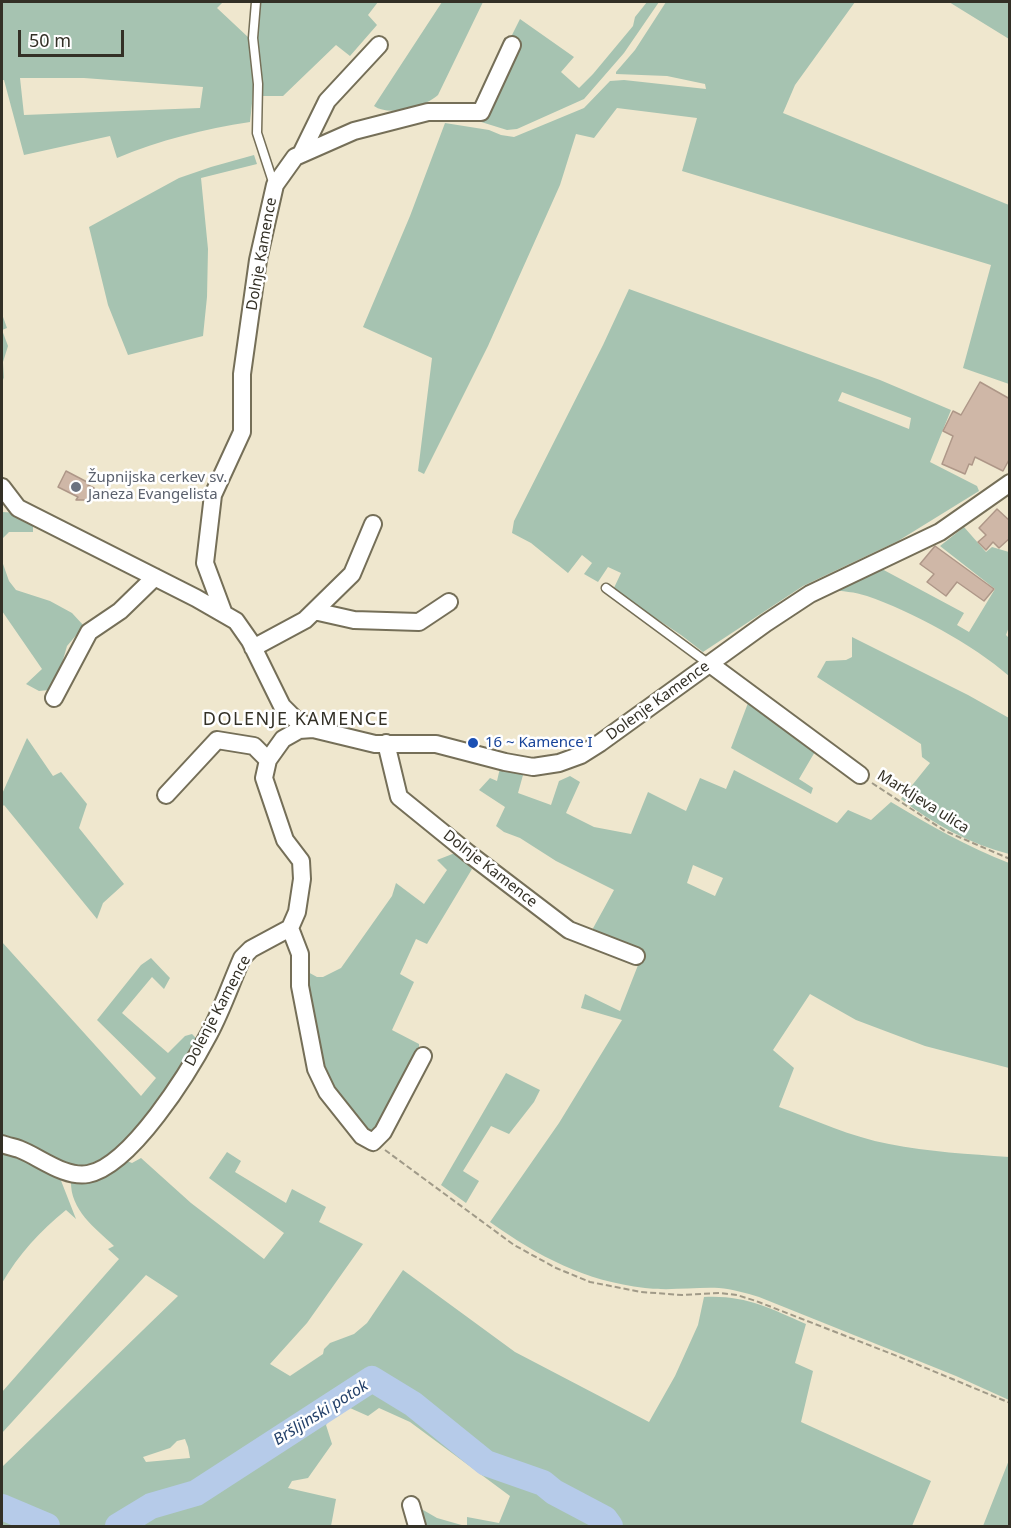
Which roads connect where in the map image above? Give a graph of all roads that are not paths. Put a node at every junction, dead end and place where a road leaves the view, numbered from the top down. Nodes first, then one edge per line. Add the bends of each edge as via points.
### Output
1 (256, 2) edge
2 (379, 45) dead end
3 (512, 45) dead end
4 (302, 154) junction
5 (274, 185) junction
6 (1010, 483) edge
7 (2, 487) edge
8 (373, 524) dead end
9 (155, 577) junction
10 (606, 588) dead end
11 (448, 602) dead end
12 (314, 611) junction
13 (224, 614) junction
14 (253, 648) junction
15 (710, 664) junction
16 (54, 698) dead end
17 (282, 706) junction
18 (313, 729) junction
19 (283, 739) junction
20 (386, 743) junction
21 (268, 760) junction
22 (860, 775) road end
23 (166, 795) dead end
24 (290, 928) junction
25 (636, 956) dead end
26 (423, 1056) dead end
27 (2, 1144) edge
28 (411, 1505) dead end
29 (417, 1527) edge

1 - 5 lane via 256,133
2 - 4 street via 327,101
3 - 4 street, Dolnje Kamence via 481,112 428,112 354,131
4 - 5 street, Dolnje Kamence via 295,157
5 - 13 street, Dolnje Kamence via 258,260 242,375 242,432 213,495 206,552 205,563
6 - 15 street, Dolenje Kamence via 940,532 810,594
7 - 9 street via 18,508
8 - 12 street via 352,574
9 - 13 street
9 - 16 street via 120,611 88,632
10 - 15 lane
11 - 12 street via 419,622 354,620
12 - 14 street via 305,620
13 - 14 street via 236,621
14 - 17 street
15 - 20 street, Dolenje Kamence via 600,743 559,763 533,767 436,744
15 - 22 street
17 - 18 street
17 - 19 street
18 - 19 street via 299,730
18 - 20 street, Dolenje Kamence via 375,744
19 - 21 street
20 - 25 street, Dolnje Kamence via 399,797 569,930
21 - 23 street via 254,746 218,740
21 - 24 street via 264,778 268,793 285,840 301,861 297,912
24 - 26 street via 300,954 300,986 316,1069 327,1092 362,1136 373,1142 383,1132
24 - 27 street, Dolenje Kamence via 242,958 209,1034 183,1076 139,1139 102,1169 70,1173
28 - 29 street

